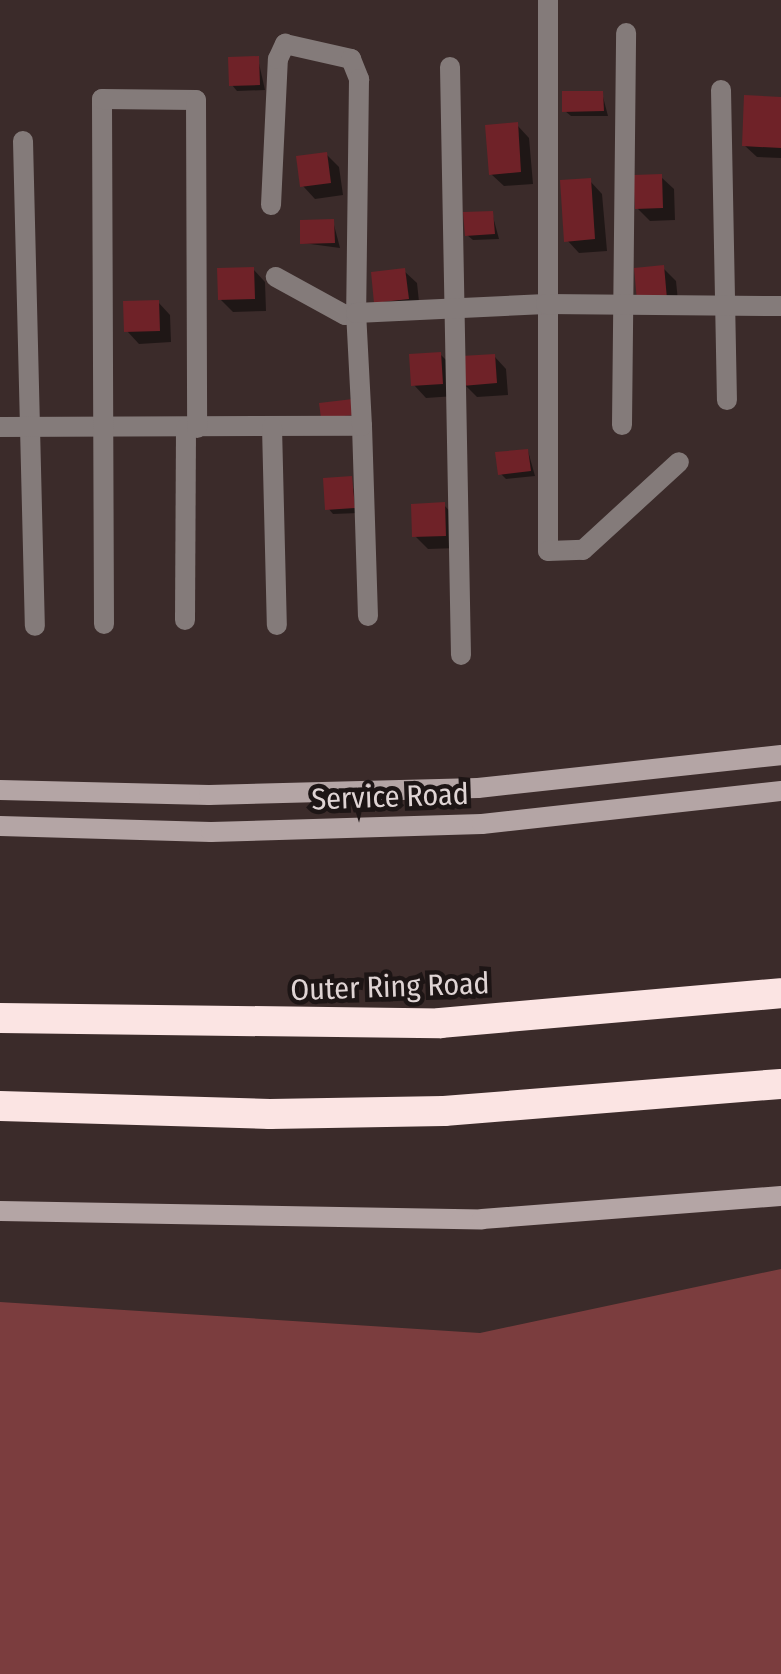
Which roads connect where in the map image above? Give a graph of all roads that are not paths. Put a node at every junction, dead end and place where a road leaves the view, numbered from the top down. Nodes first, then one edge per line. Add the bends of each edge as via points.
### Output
1 (548, 0) edge
2 (626, 34) dead end
3 (450, 67) dead end
4 (721, 90) dead end
5 (23, 141) dead end
6 (272, 205) dead end
7 (276, 277) dead end
8 (546, 304) junction
9 (623, 304) junction
10 (727, 306) junction
11 (781, 306) edge
12 (450, 309) junction
13 (356, 313) junction
14 (726, 400) dead end
15 (622, 425) dead end
16 (362, 426) junction
17 (272, 427) junction
18 (0, 428) edge
19 (34, 428) junction
20 (192, 428) junction
21 (104, 429) junction
22 (680, 462) dead end
23 (368, 616) dead end
24 (185, 620) dead end
25 (104, 624) dead end
26 (34, 626) dead end
27 (276, 626) dead end
28 (461, 656) dead end
29 (781, 755) edge
30 (0, 790) edge
31 (781, 791) edge
32 (0, 826) edge
33 (781, 993) edge
34 (0, 1018) edge
35 (781, 1084) edge
36 (0, 1106) edge
37 (781, 1196) edge
38 (0, 1211) edge

1 - 8 street
2 - 9 street
3 - 12 street
4 - 10 street
5 - 19 street
6 - 13 street via 278,59 285,44 352,59 358,79
7 - 13 street via 345,316
8 - 9 street
8 - 12 street
8 - 22 street via 548,551 583,550
9 - 10 street
9 - 15 street
10 - 11 street
10 - 14 street
12 - 13 street
12 - 28 street
13 - 16 street
16 - 17 street
16 - 23 street
17 - 20 street
17 - 27 street
18 - 19 street
19 - 21 street
19 - 26 street
20 - 21 street
20 - 21 street via 196,100 102,99
20 - 24 street
21 - 25 street
29 - 30 main road, Service Road via 478,788 210,795
31 - 32 main road, Service Road via 464,825 211,832
33 - 34 highway, Outer Ring Road via 440,1023
35 - 36 highway via 444,1110 270,1114
37 - 38 main road via 482,1218

